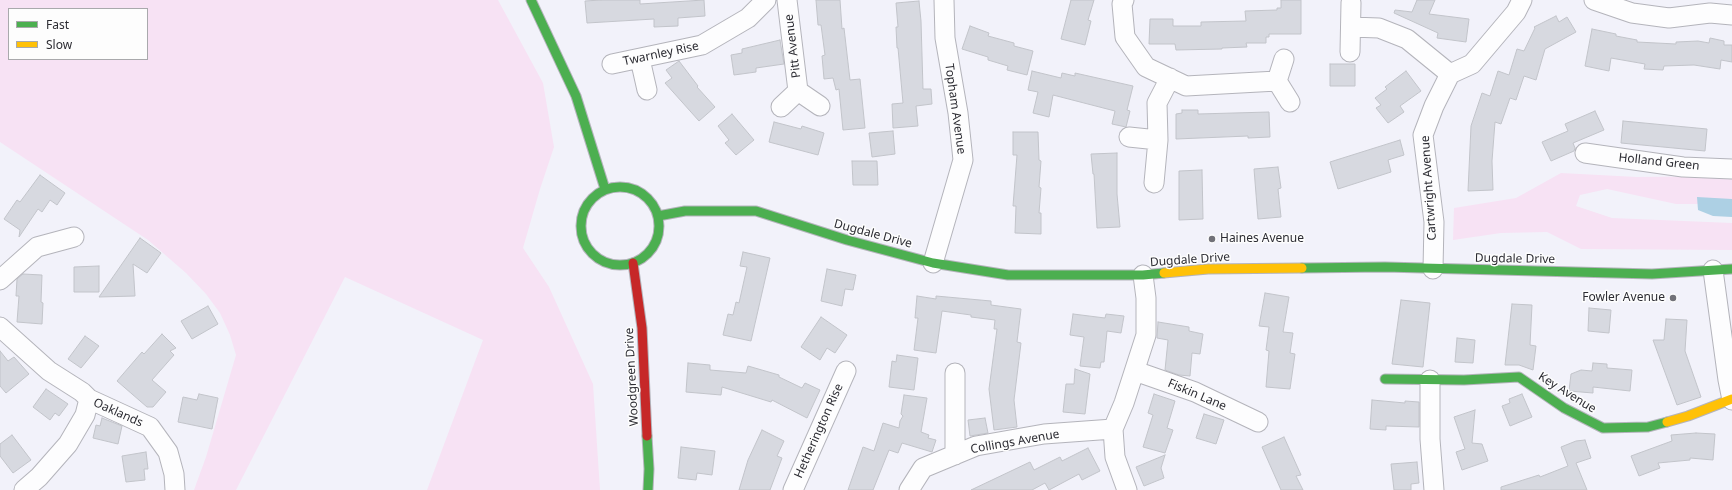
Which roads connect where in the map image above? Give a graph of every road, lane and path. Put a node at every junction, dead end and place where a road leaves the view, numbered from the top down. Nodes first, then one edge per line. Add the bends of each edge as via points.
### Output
1 (531, 0) edge
2 (766, 0) edge
3 (787, 0) edge
4 (944, 0) edge
5 (1124, 0) edge
6 (1522, 0) edge
7 (1594, 0) edge
8 (1351, 3) dead end
9 (1732, 15) edge
10 (1351, 27) junction
11 (1350, 52) dead end
12 (640, 58) junction
13 (1284, 60) dead end
14 (612, 64) dead end
15 (1450, 74) junction
16 (1170, 78) junction
17 (1276, 81) junction
18 (647, 90) dead end
19 (798, 91) junction
20 (1290, 102) dead end
21 (820, 106) dead end
22 (781, 107) dead end
23 (1129, 137) dead end
24 (1158, 140) junction
25 (1585, 154) dead end
26 (1732, 169) edge
27 (1154, 183) dead end
28 (605, 189) junction
29 (658, 216) junction
30 (74, 237) dead end
31 (933, 262) junction
32 (633, 263) junction
33 (1433, 268) junction
34 (1732, 269) edge
35 (1712, 270) junction
36 (1143, 275) junction
37 (0, 280) edge
38 (0, 327) edge
39 (846, 371) dead end
40 (1135, 371) junction
41 (956, 373) dead end
42 (1385, 379) dead end
43 (1430, 380) junction
44 (1732, 400) edge
45 (87, 407) junction
46 (1258, 422) dead end
47 (1113, 429) junction
48 (955, 455) junction
49 (24, 490) edge
50 (174, 490) edge
51 (648, 490) edge
52 (793, 490) edge
53 (909, 490) edge
54 (1127, 490) edge
55 (1434, 490) edge

1 - 28 street via 576,96
2 - 12 street, Twarnley Rise via 748,18 702,45
3 - 19 street, Pitt Avenue
4 - 31 street, Topham Avenue via 945,38 963,160
5 - 16 street via 1122,4 1125,37 1146,67
6 - 15 street via 1516,12 1472,64
7 - 9 street via 1632,13 1668,18 1710,13
8 - 10 street
10 - 11 street
10 - 15 street via 1379,28 1407,39
12 - 14 street, Twarnley Rise
12 - 18 street
13 - 17 street
15 - 33 street, Cartwright Avenue via 1423,135 1434,222
16 - 17 street via 1186,86
16 - 24 street via 1157,103
17 - 20 street
19 - 21 street
19 - 22 street
23 - 24 street
24 - 27 street
25 - 26 street, Holland Green via 1683,167
28 - 29 street via 622,187 638,191 647,197
28 - 32 street via 595,195 584,210 580,227 583,239 589,250 608,264
29 - 31 street, Dugdale Drive via 685,212 756,211 847,240
29 - 32 street via 660,228 652,250
30 - 37 street via 37,248
31 - 36 street, Dugdale Drive via 1008,275
32 - 51 street, Woodgreen Drive via 642,328
33 - 35 street, Dugdale Drive via 1652,274
33 - 36 street, Dugdale Drive via 1208,269
34 - 35 street, Dugdale Drive
35 - 44 street
36 - 40 street via 1146,335
38 - 45 street, Oaklands via 49,371 82,392
39 - 52 street, Hetherington Rise
40 - 46 street, Fiskin Lane via 1195,392
40 - 47 street
41 - 48 street
42 - 43 street, Key Avenue
43 - 44 street, Key Avenue via 1520,377 1564,408 1603,428 1648,427
43 - 55 street via 1430,439
45 - 49 street via 68,444
45 - 50 street, Oaklands via 150,427 168,452 174,474
47 - 48 street, Collings Avenue via 1044,434 976,446
47 - 54 street via 1115,457
48 - 53 street, Collings Avenue via 923,468

